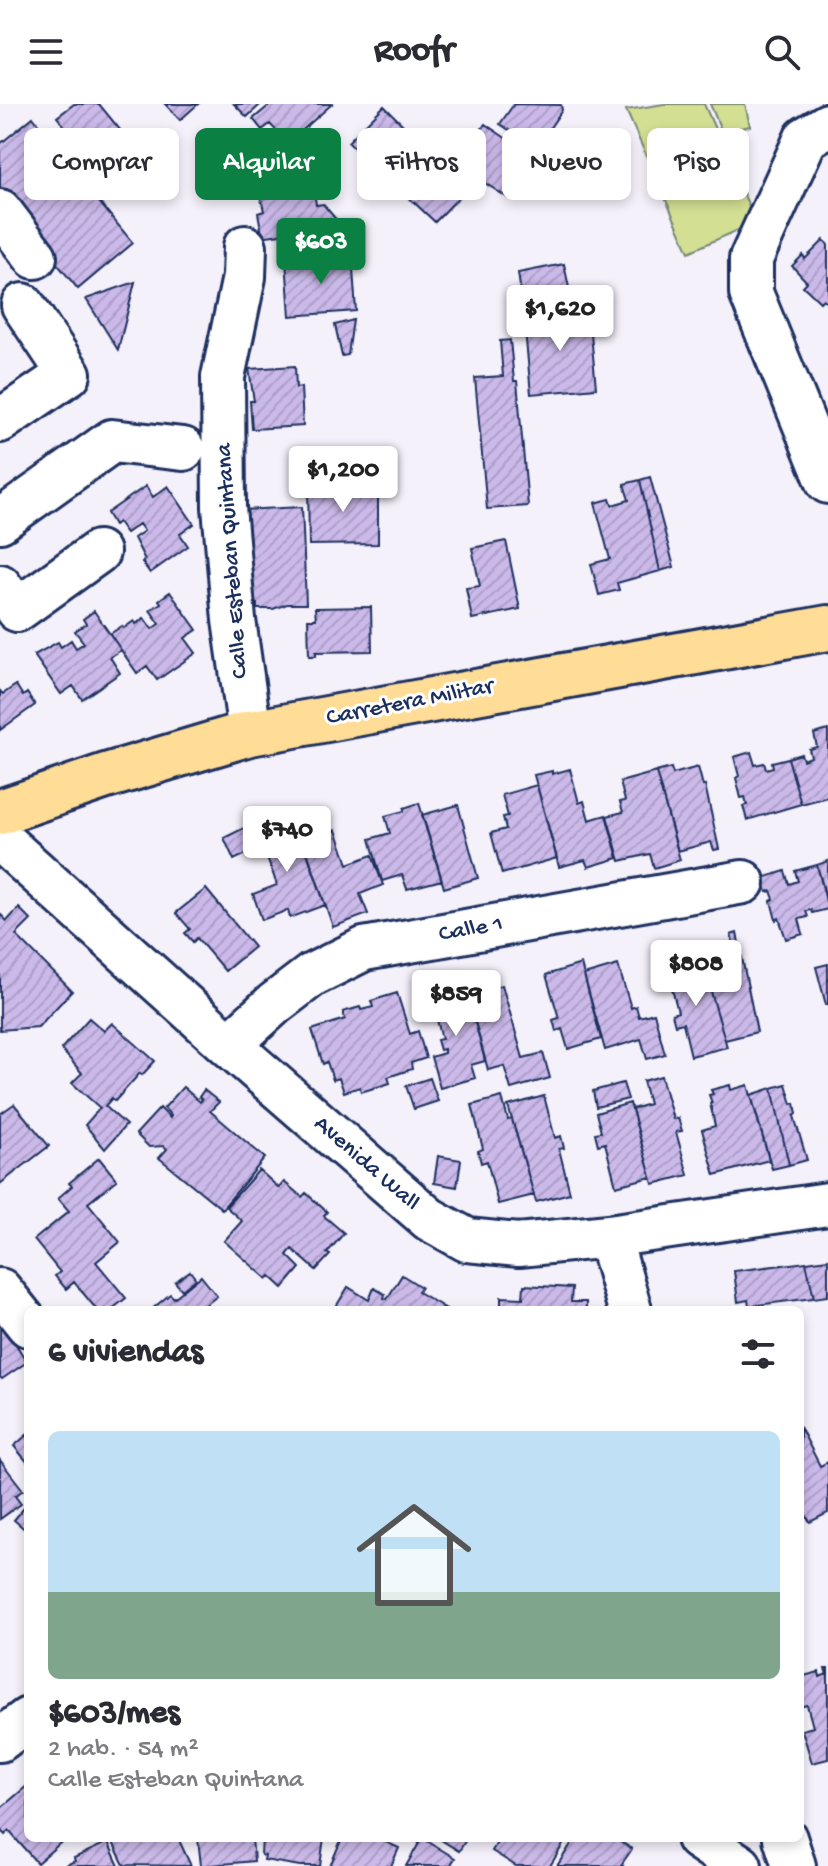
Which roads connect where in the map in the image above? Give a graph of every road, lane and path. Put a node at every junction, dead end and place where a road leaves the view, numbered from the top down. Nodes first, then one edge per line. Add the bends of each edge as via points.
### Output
1 (828, 125) edge
2 (0, 211) edge
3 (245, 247) dead end
4 (35, 257) dead end
5 (23, 305) dead end
6 (0, 421) edge
7 (183, 449) dead end
8 (828, 482) edge
9 (0, 521) edge
10 (98, 552) dead end
11 (0, 586) edge
12 (826, 630) edge
13 (250, 733) junction
14 (0, 812) edge
15 (0, 839) edge
16 (743, 882) dead end
17 (229, 1045) junction
18 (828, 1204) edge
19 (609, 1236) junction
20 (0, 1290) edge
21 (629, 1306) edge
22 (24, 1320) edge
23 (24, 1722) edge
24 (0, 1740) edge
25 (704, 1842) edge
26 (786, 1842) edge
27 (740, 1866) edge
28 (794, 1866) edge

1 - 8 street via 806,138 751,259 749,278
2 - 4 street
3 - 13 street, Calle Esteban Quintana via 244,277 223,377 224,507
5 - 6 street via 69,374
7 - 9 street via 112,441
10 - 11 street via 17,610
12 - 13 main road, Carretera Militar
13 - 14 main road, Carretera Militar
15 - 17 street, Avenida Wall
16 - 17 street, Calle 1 via 364,949 312,975
17 - 19 street, Avenida Wall via 429,1219 467,1240 519,1245
18 - 19 street, Avenida Wall
19 - 21 street
20 - 22 street
23 - 24 street
25 - 27 street
26 - 28 street

